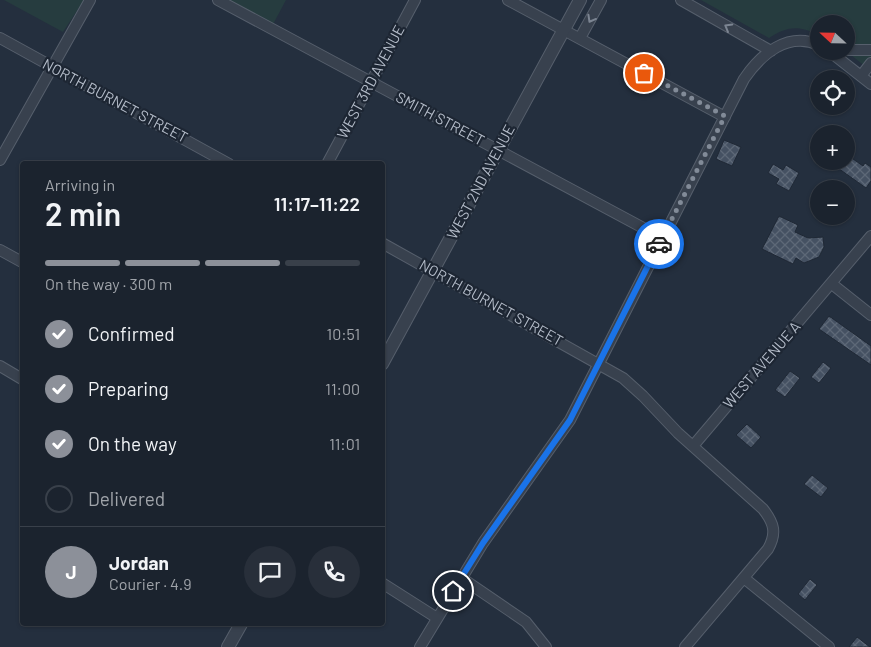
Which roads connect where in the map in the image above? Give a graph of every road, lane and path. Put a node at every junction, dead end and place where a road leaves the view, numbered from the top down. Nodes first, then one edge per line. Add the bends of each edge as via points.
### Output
1 (90, 0) edge
2 (218, 0) edge
3 (415, 0) edge
4 (508, 0) edge
5 (580, 0) edge
6 (601, 0) edge
7 (681, 0) edge
8 (564, 29) junction
9 (0, 38) edge
10 (580, 38) junction
11 (810, 41) edge
12 (855, 50) edge
13 (871, 50) edge
14 (771, 51) junction
15 (841, 60) edge
16 (871, 63) edge
17 (52, 68) junction
18 (861, 76) junction
19 (370, 82) junction
20 (871, 84) edge
21 (725, 116) junction
22 (498, 150) junction
23 (0, 160) edge
24 (223, 161) edge
25 (329, 161) edge
26 (871, 236) edge
27 (662, 238) junction
28 (385, 245) edge
29 (0, 250) edge
30 (20, 261) edge
31 (433, 271) junction
32 (832, 284) junction
33 (871, 315) edge
34 (385, 359) edge
35 (600, 364) junction
36 (0, 366) edge
37 (20, 378) edge
38 (693, 446) junction
39 (460, 577) junction
40 (744, 578) junction
41 (385, 585) edge
42 (437, 618) junction
43 (240, 626) edge
44 (228, 647) edge
45 (420, 647) edge
46 (546, 647) edge
47 (685, 647) edge
48 (829, 647) edge

1 - 17 street
2 - 19 street, SMITH STREET
3 - 19 street, WEST 3RD AVENUE
4 - 8 street
5 - 8 street, WEST 2ND AVENUE
6 -> 10 street
14 -> 7 street
8 - 10 street
8 - 22 street, WEST 2ND AVENUE
9 - 17 street, NORTH BURNET STREET
10 - 21 street
11 - 14 street via 797,39
12 - 13 street
14 - 21 street via 755,63
15 - 18 street
16 - 18 street
17 - 23 street
17 - 24 street, NORTH BURNET STREET
18 - 20 street
19 - 22 street, SMITH STREET
19 - 25 street, WEST 3RD AVENUE
21 - 27 street
22 - 27 street, SMITH STREET
22 - 31 street, WEST 2ND AVENUE
26 - 32 street, WEST AVENUE A
27 - 35 street
28 - 31 street, NORTH BURNET STREET
29 - 30 street
31 - 34 street, WEST 2ND AVENUE
31 - 35 street, NORTH BURNET STREET
32 - 33 street
32 - 38 street, WEST AVENUE A
35 - 38 street, NORTH BURNET STREET via 643,396
35 - 39 street via 556,441
36 - 37 street
38 - 40 street, NORTH BURNET STREET via 771,519 774,529 768,549
39 - 42 street
39 - 46 street via 526,622
40 - 47 street
40 - 48 street
41 - 42 street
42 - 45 street
43 - 44 street

